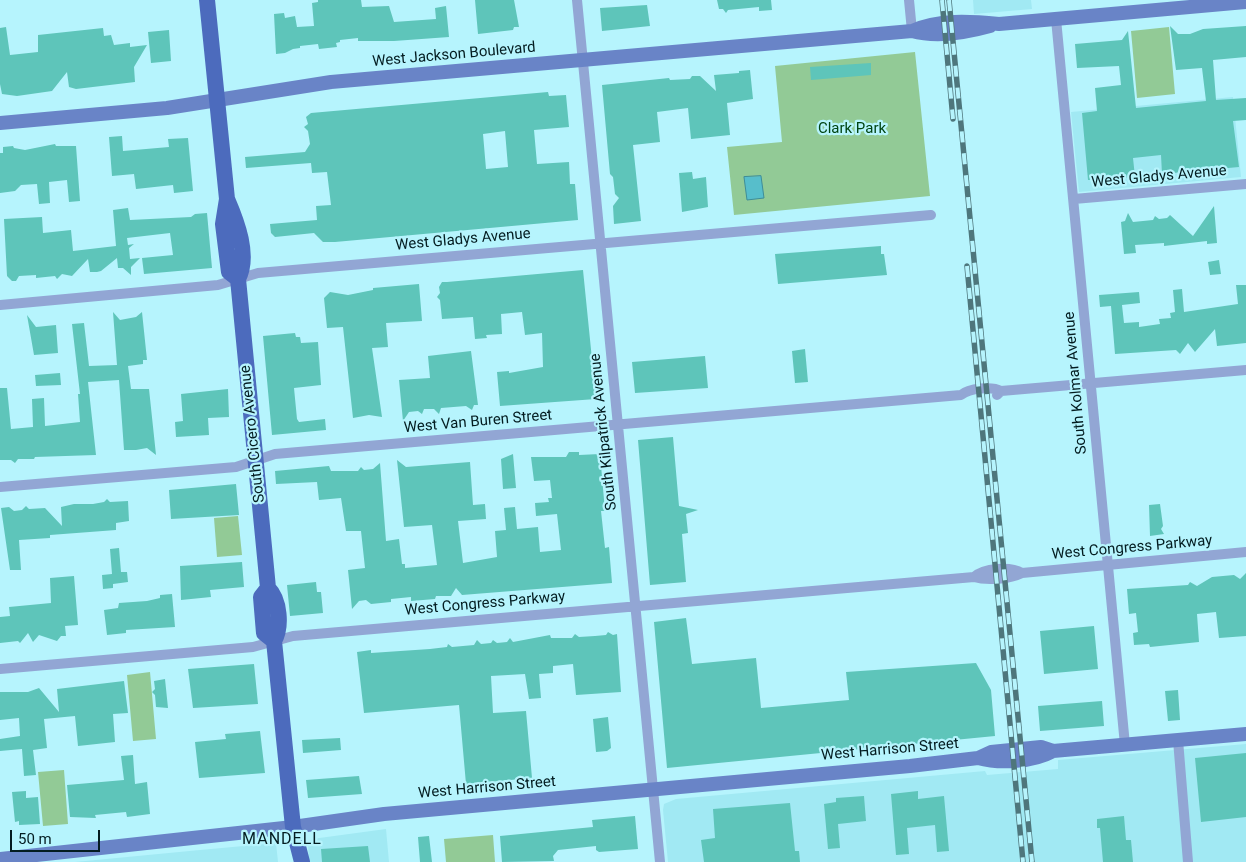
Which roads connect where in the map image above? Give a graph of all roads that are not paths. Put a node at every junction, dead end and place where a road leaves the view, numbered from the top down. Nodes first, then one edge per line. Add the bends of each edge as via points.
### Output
1 (208, 0) edge
2 (577, 0) edge
3 (909, 0) edge
4 (1246, 2) edge
5 (1056, 19) junction
6 (912, 31) junction
7 (583, 60) junction
8 (217, 101) junction
9 (0, 123) edge
10 (1246, 184) edge
11 (1074, 199) junction
12 (931, 215) dead end
13 (600, 244) junction
14 (238, 279) junction
15 (0, 304) edge
16 (1246, 370) edge
17 (1091, 383) junction
18 (618, 425) junction
19 (256, 460) junction
20 (0, 487) edge
21 (1246, 552) edge
22 (1108, 565) junction
23 (635, 606) junction
24 (274, 641) junction
25 (0, 668) edge
26 (1246, 734) edge
27 (1178, 740) junction
28 (1126, 745) junction
29 (653, 789) junction
30 (293, 827) junction
31 (0, 859) edge
32 (292, 862) edge
33 (302, 862) edge
34 (660, 862) edge
35 (1188, 862) edge

1 - 8 main road, South Cicero Avenue
2 - 7 street, South Kilpatrick Avenue
3 - 6 street
4 - 5 street, West Jackson Boulevard
5 - 6 street, West Jackson Boulevard via 999,24 971,32 926,35
5 - 11 street, South Kolmar Avenue
6 - 7 street, West Jackson Boulevard
7 - 8 street, West Jackson Boulevard via 331,82
7 - 13 street, South Kilpatrick Avenue
8 - 9 street, West Jackson Boulevard
8 - 14 main road, South Cicero Avenue via 226,199 238,222 243,269
10 - 11 street, West Gladys Avenue
11 - 17 street, South Kolmar Avenue
12 - 13 street, West Gladys Avenue
13 - 14 street, West Gladys Avenue via 258,273
13 - 18 street, South Kilpatrick Avenue
14 - 15 street, West Gladys Avenue via 218,285
14 - 19 main road, South Cicero Avenue
16 - 17 street, West Van Buren Street
17 - 18 street, West Van Buren Street via 1001,391 997,395 966,398 961,395
17 - 22 street, South Kolmar Avenue
18 - 19 street, West Van Buren Street via 275,454
18 - 23 street, South Kilpatrick Avenue
19 - 20 street, West Van Buren Street via 236,467
19 - 24 main road, South Cicero Avenue via 268,588 275,595 279,631
21 - 22 street, West Congress Parkway
22 - 23 street, West Congress Parkway via 980,579
22 - 28 street, South Kolmar Avenue
23 - 24 street, West Congress Parkway via 293,636
23 - 29 street, South Kilpatrick Avenue
24 - 25 street, West Congress Parkway via 253,647
24 - 30 main road, South Cicero Avenue
26 - 27 street, West Harrison Street
27 - 28 street, West Harrison Street
27 - 35 street
28 - 29 street, West Harrison Street via 1053,751 1042,757 992,762 978,758
29 - 30 street, West Harrison Street via 384,814
29 - 34 street, South Kilpatrick Avenue
30 - 31 street, West Harrison Street
30 - 32 main road, South Cicero Avenue
30 - 33 main road, South Cicero Avenue

